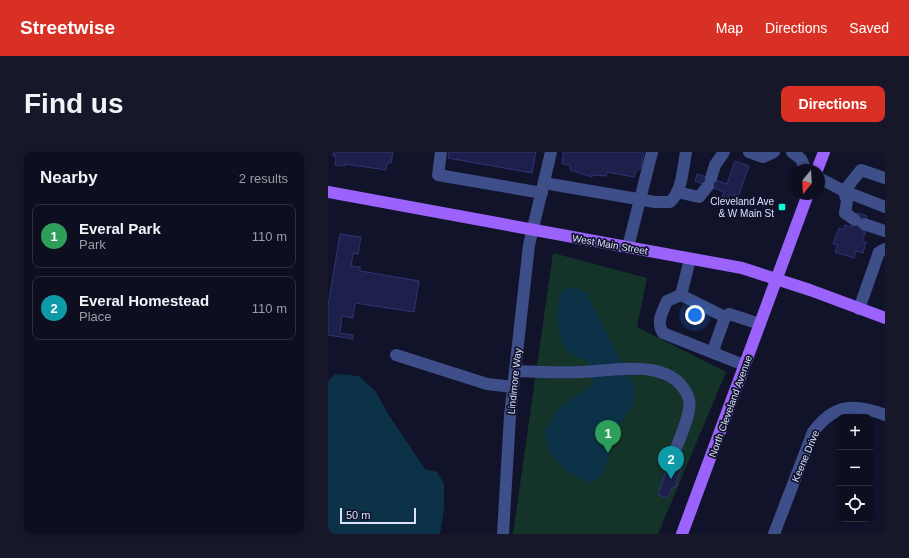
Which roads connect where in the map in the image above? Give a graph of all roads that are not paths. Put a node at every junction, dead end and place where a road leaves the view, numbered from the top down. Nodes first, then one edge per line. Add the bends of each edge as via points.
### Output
1 (442, 152) edge
2 (551, 152) edge
3 (652, 152) edge
4 (686, 152) edge
5 (724, 152) edge
6 (749, 152) edge
7 (774, 152) edge
8 (792, 152) edge
9 (824, 152) edge
10 (803, 164) edge
11 (819, 164) edge
12 (885, 178) edge
13 (825, 181) edge
14 (543, 188) junction
15 (844, 191) junction
16 (328, 192) edge
17 (677, 192) junction
18 (639, 199) junction
19 (806, 200) edge
20 (885, 207) edge
21 (531, 229) junction
22 (885, 231) edge
23 (628, 247) junction
24 (885, 249) edge
25 (690, 259) junction
26 (777, 279) junction
27 (681, 295) junction
28 (859, 309) junction
29 (725, 316) junction
30 (885, 318) edge
31 (760, 324) junction
32 (716, 354) junction
33 (396, 355) dead end
34 (744, 365) junction
35 (515, 371) junction
36 (513, 387) junction
37 (885, 415) edge
38 (677, 446) dead end
39 (503, 534) edge
40 (682, 534) edge
41 (774, 534) edge

1 - 14 street via 438,175
2 - 14 street, Lindimore Way
3 - 18 street
4 - 17 street
5 - 17 street via 699,197
6 - 7 street via 764,157
8 - 10 street
9 - 11 main road
12 - 15 street via 861,170
13 - 15 street
14 - 18 street
14 - 21 street, Lindimore Way
15 - 20 street
15 - 22 street via 847,201 845,213 860,222
16 - 21 main road, West Main Street
17 - 18 street via 676,197 670,202
18 - 23 street
19 - 26 main road, North Cleveland Avenue
21 - 23 main road, West Main Street
21 - 35 street, Lindimore Way
23 - 25 main road, West Main Street
24 - 28 street via 879,252
25 - 26 main road, West Main Street via 742,268
25 - 27 street
26 - 28 main road, West Main Street
26 - 31 main road, North Cleveland Avenue
27 - 29 street
27 - 32 street via 667,302 659,320 663,333
28 - 30 main road, West Main Street
29 - 31 street via 729,314
29 - 32 street via 714,348
31 - 34 main road, North Cleveland Avenue
32 - 34 street
33 - 36 street via 487,384
34 - 40 main road, North Cleveland Avenue
35 - 36 street, Lindimore Way
35 - 38 street via 587,372 628,368 651,370 670,376 679,384 688,399 689,409
36 - 39 street, Lindimore Way
37 - 41 street, Keene Drive via 854,406 843,408 823,420 813,432

